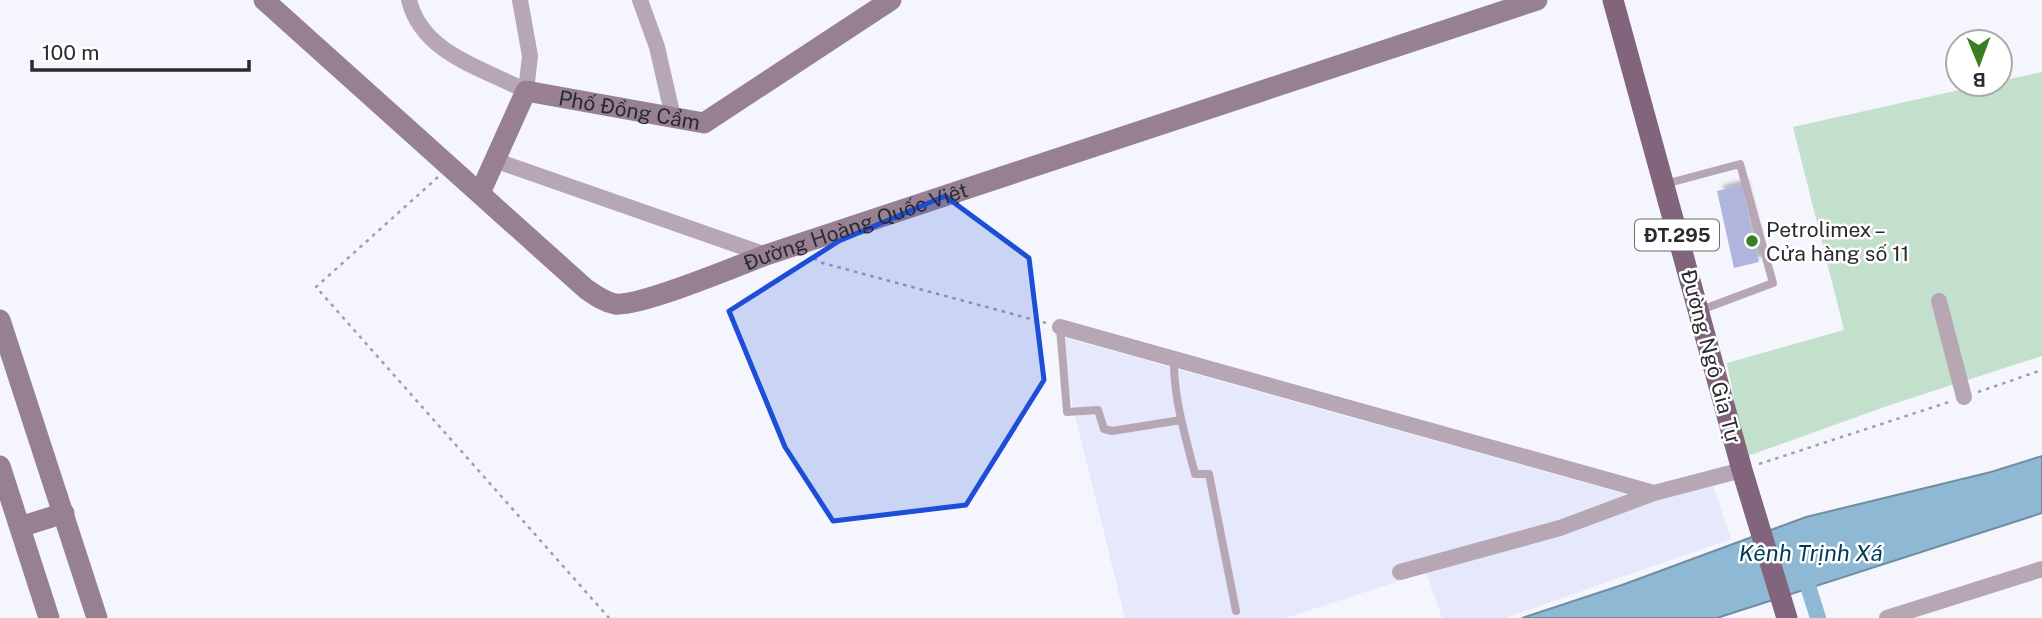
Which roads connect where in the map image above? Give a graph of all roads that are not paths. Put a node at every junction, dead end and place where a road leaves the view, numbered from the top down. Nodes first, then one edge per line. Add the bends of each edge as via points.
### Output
1 (264, 0) edge
2 (409, 0) edge
3 (520, 0) edge
4 (640, 0) edge
5 (891, 0) edge
6 (1537, 0) edge
7 (1613, 0) edge
8 (526, 91) junction
9 (673, 117) junction
10 (494, 160) junction
11 (1663, 184) junction
12 (480, 192) junction
13 (766, 255) junction
14 (1938, 301) dead end
15 (1698, 311) junction
16 (0, 320) edge
17 (1060, 327) joint
18 (1174, 357) junction
19 (1964, 397) road end
20 (1181, 420) junction
21 (0, 466) edge
22 (1742, 470) junction
23 (1654, 493) junction
24 (64, 513) junction
25 (20, 527) junction
26 (2042, 569) edge
27 (1401, 572) dead end
28 (1236, 611) dead end
29 (50, 618) edge
30 (97, 618) edge
31 (1787, 618) edge
32 (1887, 618) edge

1 - 12 street, Đường Hoàng Quốc Việt
2 - 8 street via 416,22 435,43
3 - 8 street via 530,56
4 - 9 street via 657,47
5 - 9 street, Phố Đồng Cẩm via 704,123
6 - 13 street, Đường Hoàng Quốc Việt
7 - 11 main road, Đường Ngô Gia Tự / ĐT.295
8 - 9 street, Phố Đồng Cẩm
8 - 10 street
10 - 12 street
10 - 13 street
11 - 15 main road, Đường Ngô Gia Tự / ĐT.295
11 - 15 lane via 1740,164 1773,284
12 - 13 street, Đường Hoàng Quốc Việt via 586,289 613,303 637,301
14 - 19 street
15 - 22 main road, Đường Ngô Gia Tự / ĐT.295
16 - 24 street
17 - 18 street
17 - 20 lane via 1067,412 1098,410 1107,431
18 - 20 lane
18 - 23 street
20 - 28 lane via 1195,474 1209,474
21 - 25 street
22 - 23 street
22 - 31 main road, ĐT.295
23 - 27 street via 1560,528
24 - 25 street
24 - 30 street
25 - 29 street
26 - 32 street

